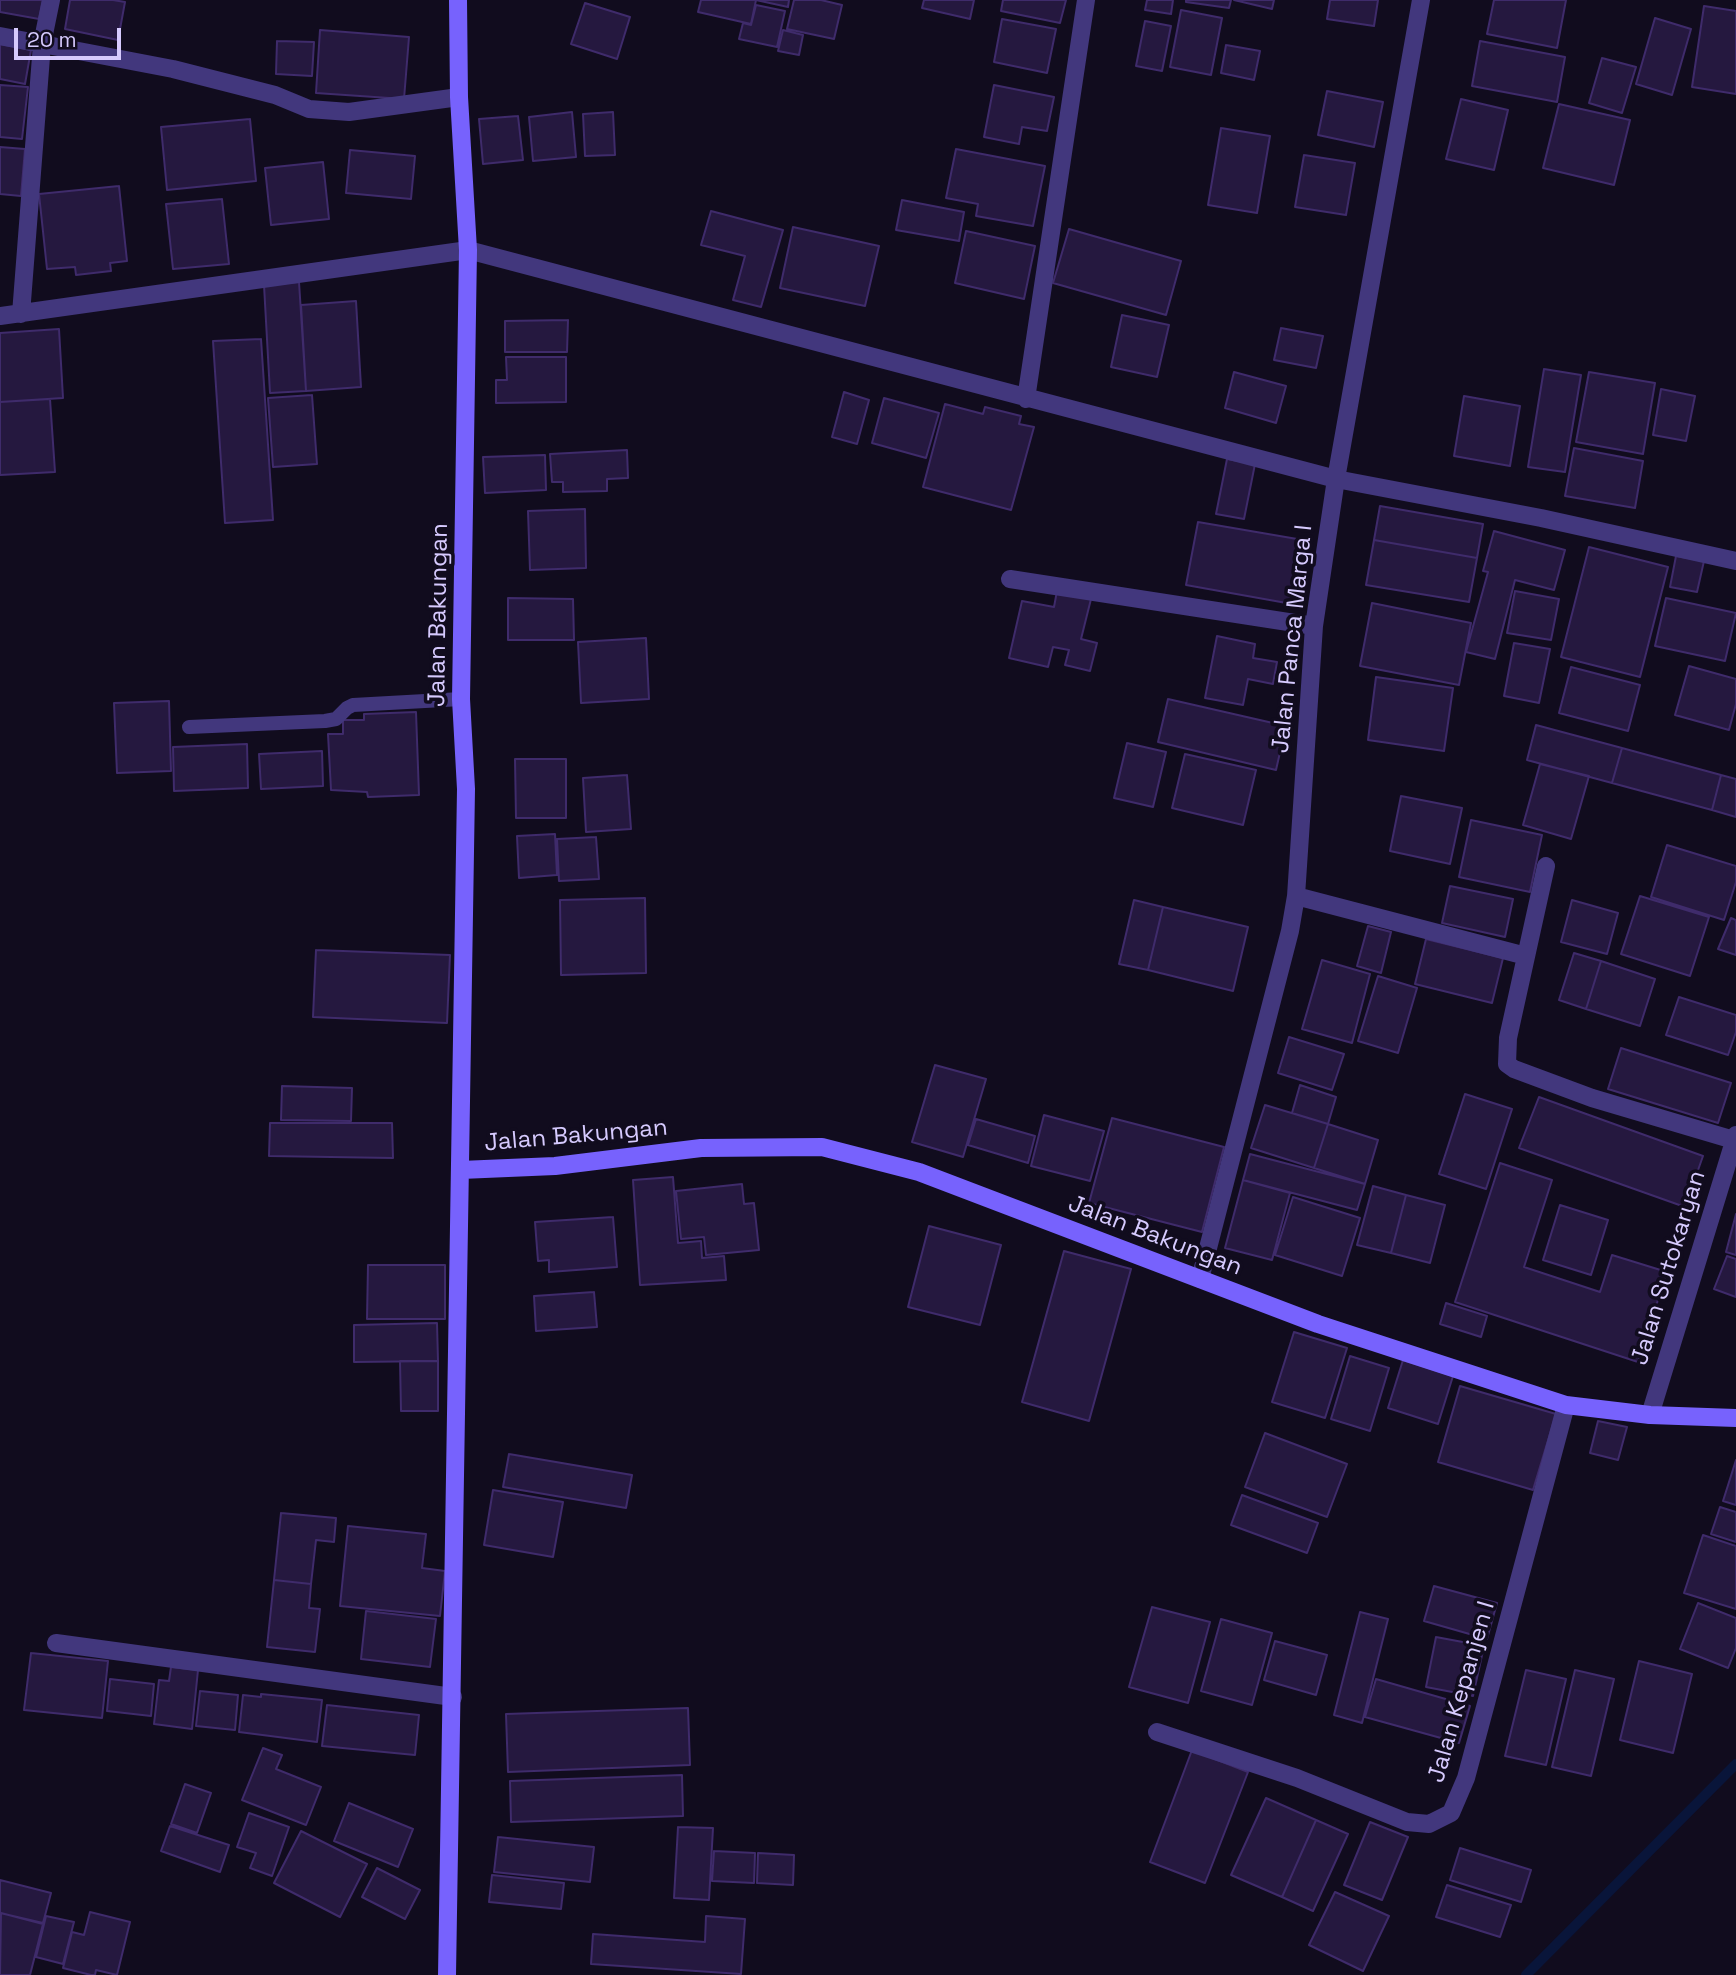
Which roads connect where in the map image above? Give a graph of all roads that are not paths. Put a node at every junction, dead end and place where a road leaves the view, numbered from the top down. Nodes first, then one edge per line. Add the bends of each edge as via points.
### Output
1 (51, 0) edge
2 (458, 0) edge
3 (1086, 0) edge
4 (1421, 0) edge
5 (0, 36) edge
6 (42, 44) junction
7 (459, 97) junction
8 (467, 250) junction
9 (21, 314) junction
10 (0, 316) edge
11 (1026, 399) junction
12 (1336, 479) junction
13 (1736, 561) edge
14 (1010, 579) dead end
15 (1314, 626) junction
16 (461, 699) junction
17 (189, 727) dead end
18 (1546, 866) dead end
19 (1296, 896) junction
20 (1526, 956) junction
21 (1735, 1138) edge
22 (461, 1170) junction
23 (1199, 1279) junction
24 (1566, 1405) junction
25 (1650, 1415) junction
26 (1736, 1418) edge
27 (56, 1643) dead end
28 (453, 1697) junction
29 (1157, 1732) dead end
30 (447, 1975) edge

1 - 6 street
2 - 7 main road, Jalan Bakungan
3 - 11 street
4 - 12 street, Jalan Panca Marga I
5 - 6 street
6 - 7 street via 173,69 275,95 310,109 349,112
6 - 9 street
7 - 8 main road, Jalan Bakungan
8 - 9 street
8 - 11 street
8 - 16 main road, Jalan Bakungan
9 - 10 street
11 - 12 street
12 - 13 street
12 - 15 street, Jalan Panca Marga I
14 - 15 street
15 - 19 street, Jalan Panca Marga I
16 - 17 lane via 353,705 336,719 325,721
16 - 22 main road, Jalan Bakungan via 466,789
18 - 20 street
19 - 20 street
19 - 23 street, Jalan Panca Marga I
20 - 21 street via 1508,1038 1507,1064 1592,1098
21 - 25 street, Jalan Sutokaryan
22 - 23 main road, Jalan Bakungan via 555,1166 701,1148 822,1147 919,1172
22 - 28 main road
23 - 24 main road, Jalan Bakungan via 1318,1324
24 - 25 main road, Jalan Bakungan
24 - 29 street, Jalan Kepanjen I via 1465,1778 1451,1813 1429,1824 1407,1822 1297,1778
25 - 26 main road, Jalan Bakungan
27 - 28 street
28 - 30 main road

